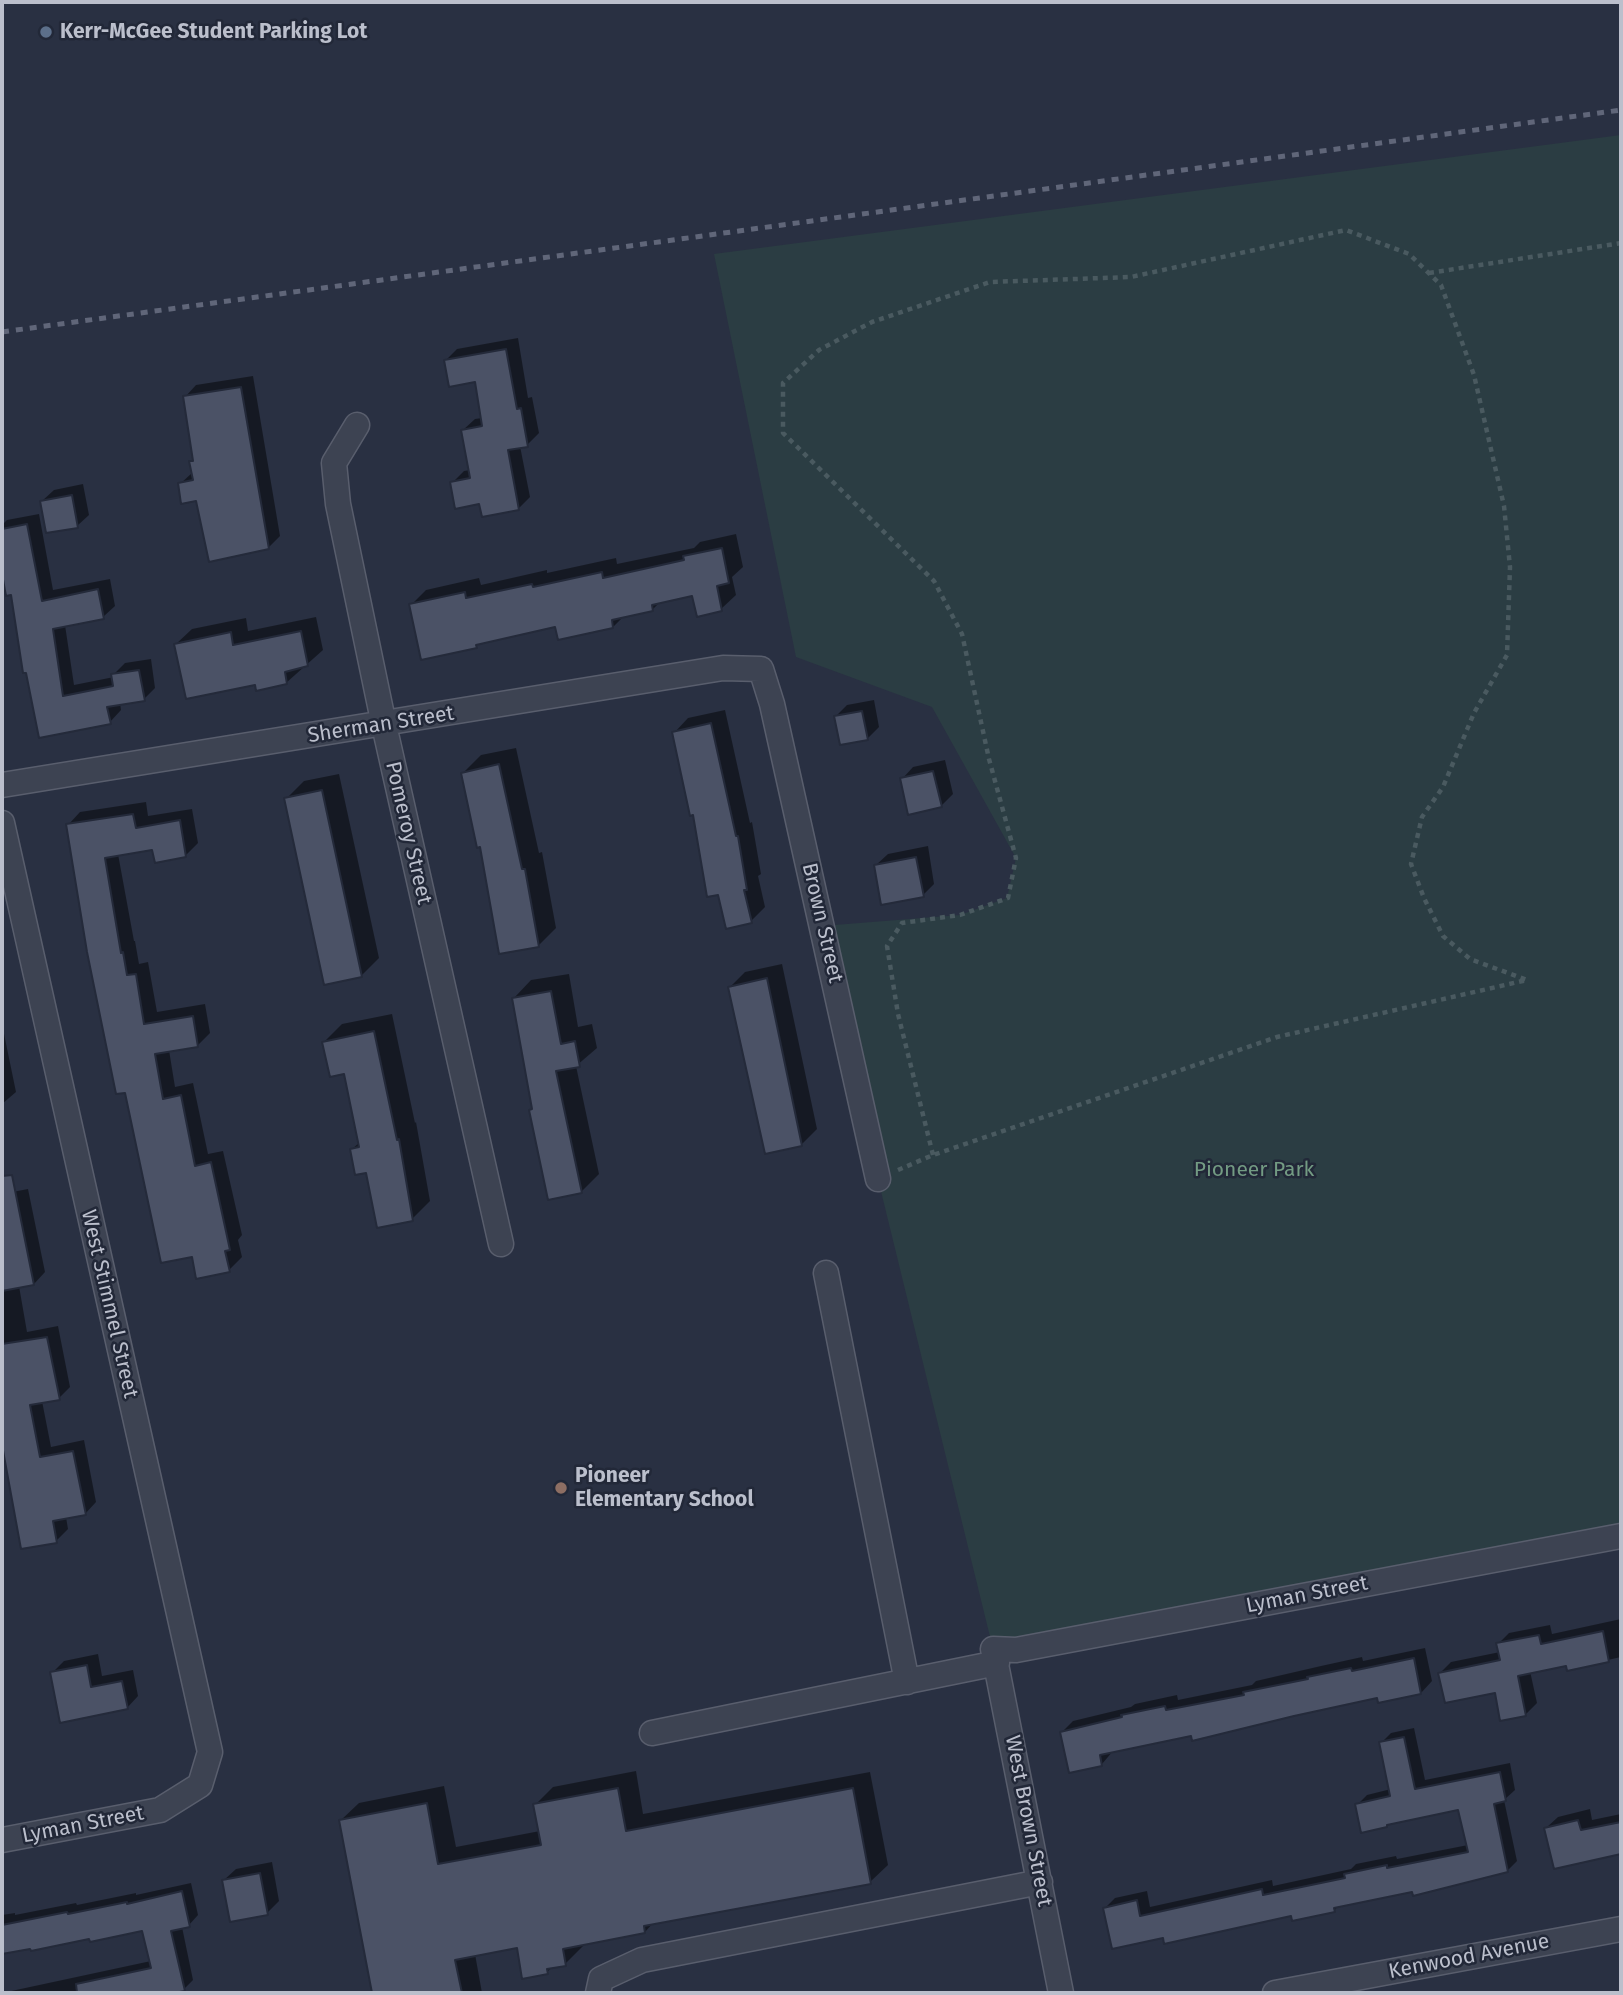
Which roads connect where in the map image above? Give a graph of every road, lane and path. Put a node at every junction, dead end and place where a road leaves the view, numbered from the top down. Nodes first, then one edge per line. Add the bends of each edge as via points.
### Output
1 (1621, 243) edge
2 (1429, 273) junction
3 (358, 425) dead end
4 (761, 669) joint
5 (384, 725) junction
6 (2, 785) edge
7 (2, 823) edge
8 (933, 1155) junction
9 (878, 1179) joint
10 (501, 1244) dead end
11 (826, 1273) dead end
12 (1621, 1536) edge
13 (995, 1656) junction
14 (907, 1682) junction
15 (652, 1733) dead end
16 (200, 1785) joint
17 (2, 1840) edge
18 (1040, 1882) junction
19 (1621, 1929) edge
20 (598, 1993) edge
21 (1061, 1993) edge
22 (1275, 1993) edge

1 - 2 path
2 - 8 path via 1441,285 1475,376 1504,506 1510,568 1507,654 1474,713 1443,787 1422,817 1411,864 1443,936 1470,959 1527,980 1277,1037
2 - 8 path via 1409,254 1346,230 1131,277 990,282 872,322 819,350 783,383 783,433 934,581 962,634 1016,858 1007,898 960,915 902,923 887,946 898,1014
3 - 5 street, Pomeroy Street via 334,463 338,504
4 - 5 street, Sherman Street via 723,668
4 - 9 street, Brown Street
5 - 6 street, Sherman Street
5 - 10 street, Pomeroy Street
7 - 16 street, West Stimmel Street via 210,1752
8 - 9 path
11 - 14 street
12 - 13 street, Lyman Street
13 - 14 street, Lyman Street
13 - 18 street, West Brown Street
14 - 15 street, Lyman Street
16 - 17 street, Lyman Street via 160,1810
18 - 20 street via 642,1960 601,1979
18 - 21 street, West Brown Street
19 - 22 street, Kenwood Avenue

